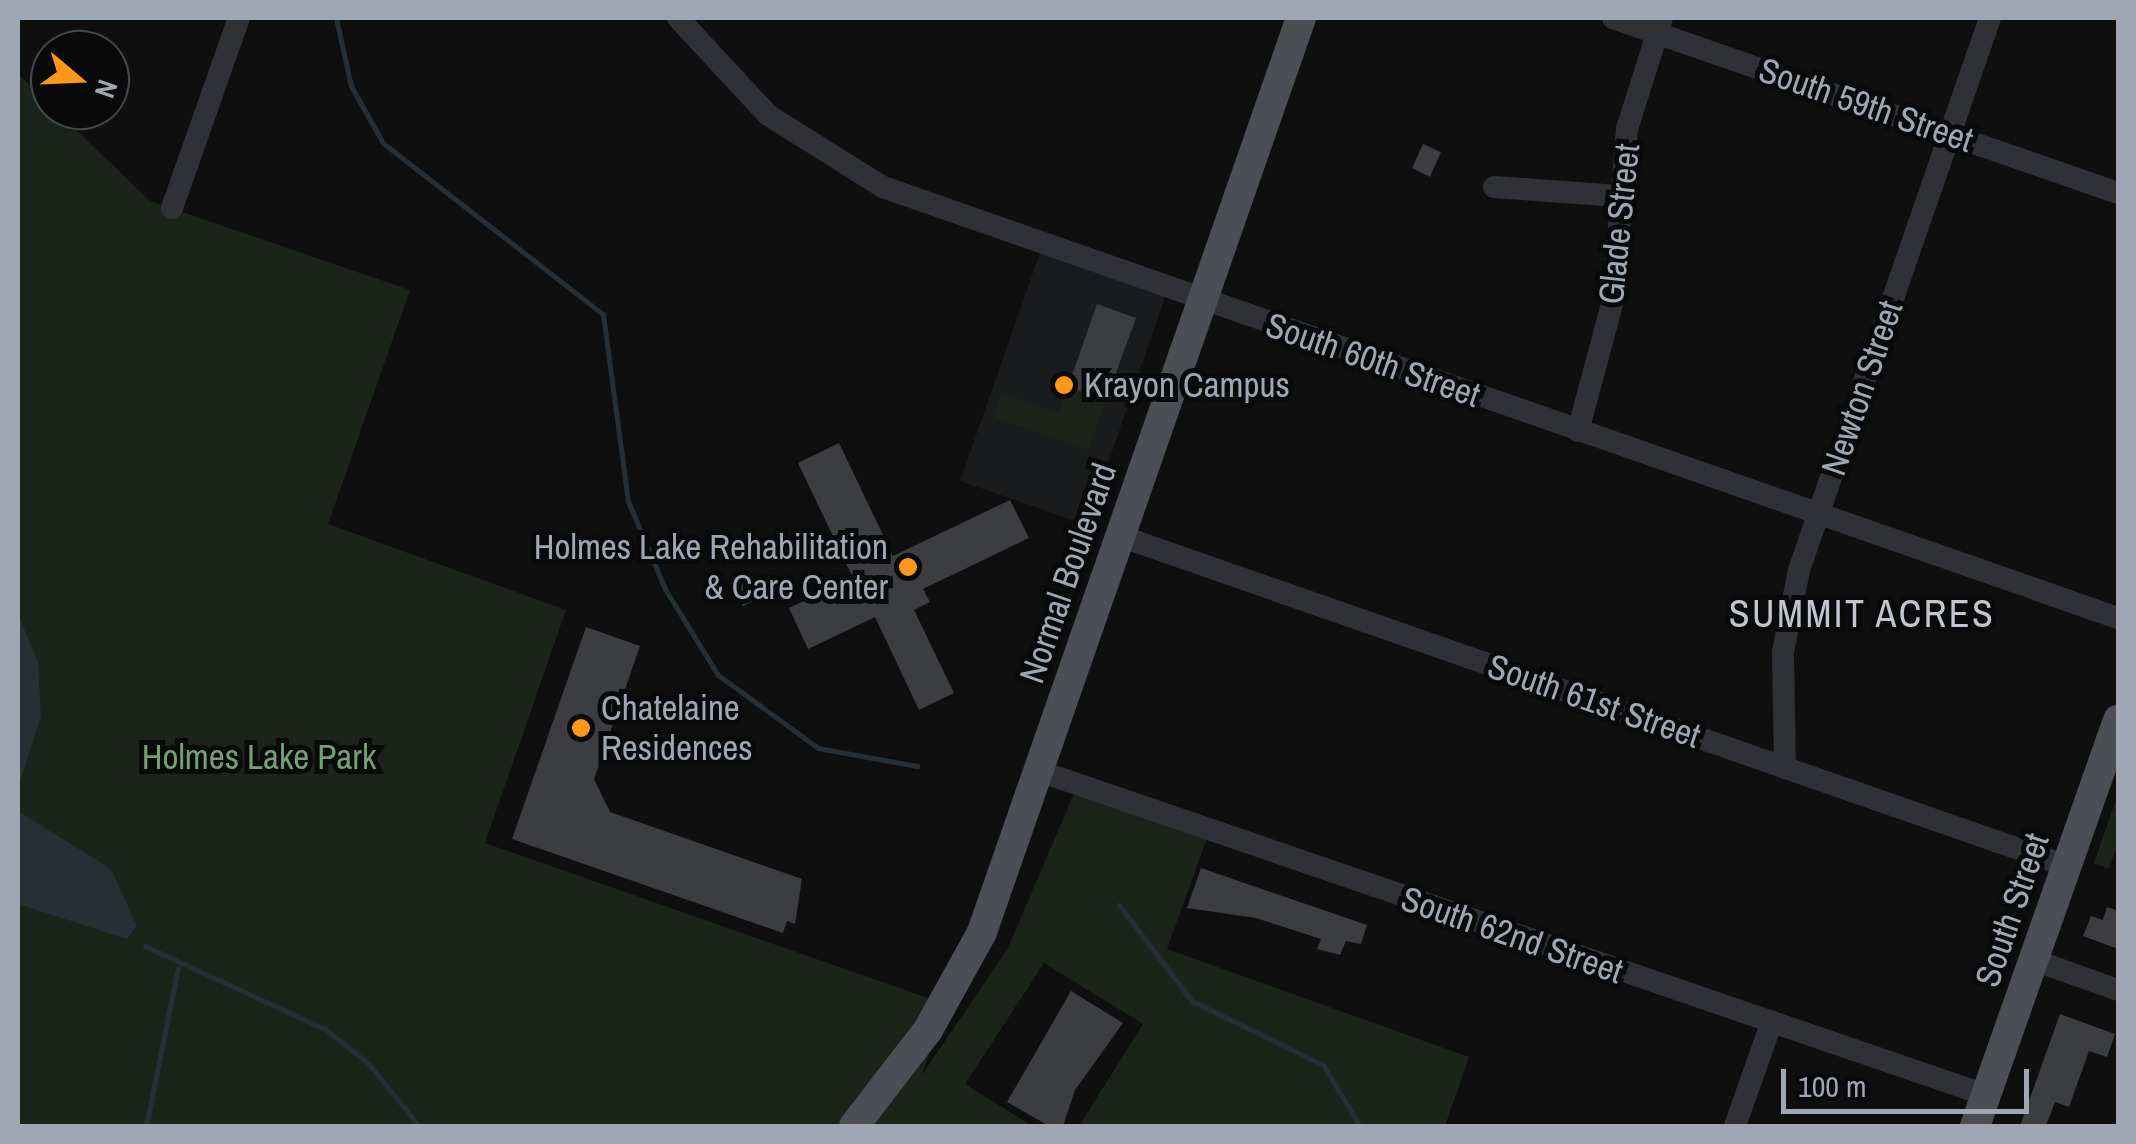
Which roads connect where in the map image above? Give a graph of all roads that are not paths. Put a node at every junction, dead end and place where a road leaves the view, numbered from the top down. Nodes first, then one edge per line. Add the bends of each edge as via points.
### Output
1 (239, 18) edge
2 (678, 18) edge
3 (1302, 18) edge
4 (1613, 18) edge
5 (1990, 18) edge
6 (1659, 25) edge
7 (1950, 134) junction
8 (1494, 188) dead end
9 (2118, 193) edge
10 (1620, 196) junction
11 (172, 208) dead end
12 (1204, 300) junction
13 (1578, 431) junction
14 (1818, 514) junction
15 (1120, 536) junction
16 (2118, 618) edge
17 (2118, 719) edge
18 (1785, 768) junction
19 (1038, 771) junction
20 (2067, 866) junction
21 (2034, 960) junction
22 (2118, 990) edge
23 (1772, 1022) junction
24 (1986, 1096) junction
25 (854, 1126) edge
26 (1735, 1126) edge
27 (1976, 1126) edge

1 - 11 street
2 - 12 street, South 60th Street via 751,100 854,173
3 - 12 main road, Normal Boulevard
4 - 6 street, South 59th Street
5 - 7 street, Newton Street
6 - 7 street, South 59th Street
6 - 10 street, Glade Street via 1627,130
7 - 9 street, South 59th Street
7 - 14 street, Newton Street
8 - 10 street
10 - 13 street, Glade Street via 1605,345
12 - 13 street, South 60th Street
12 - 15 main road, Normal Boulevard
13 - 14 street, South 60th Street
14 - 16 street, South 60th Street
14 - 18 street, Newton Street via 1783,652
15 - 18 street, South 61st Street
15 - 19 main road, Normal Boulevard
17 - 20 main road, South Street
18 - 20 street, South 61st Street
19 - 23 street, South 62nd Street
19 - 25 main road, Normal Boulevard via 963,974
20 - 21 main road, South Street
21 - 22 street
21 - 24 main road, South Street
23 - 24 street, South 62nd Street
23 - 26 street
24 - 27 main road, South Street

